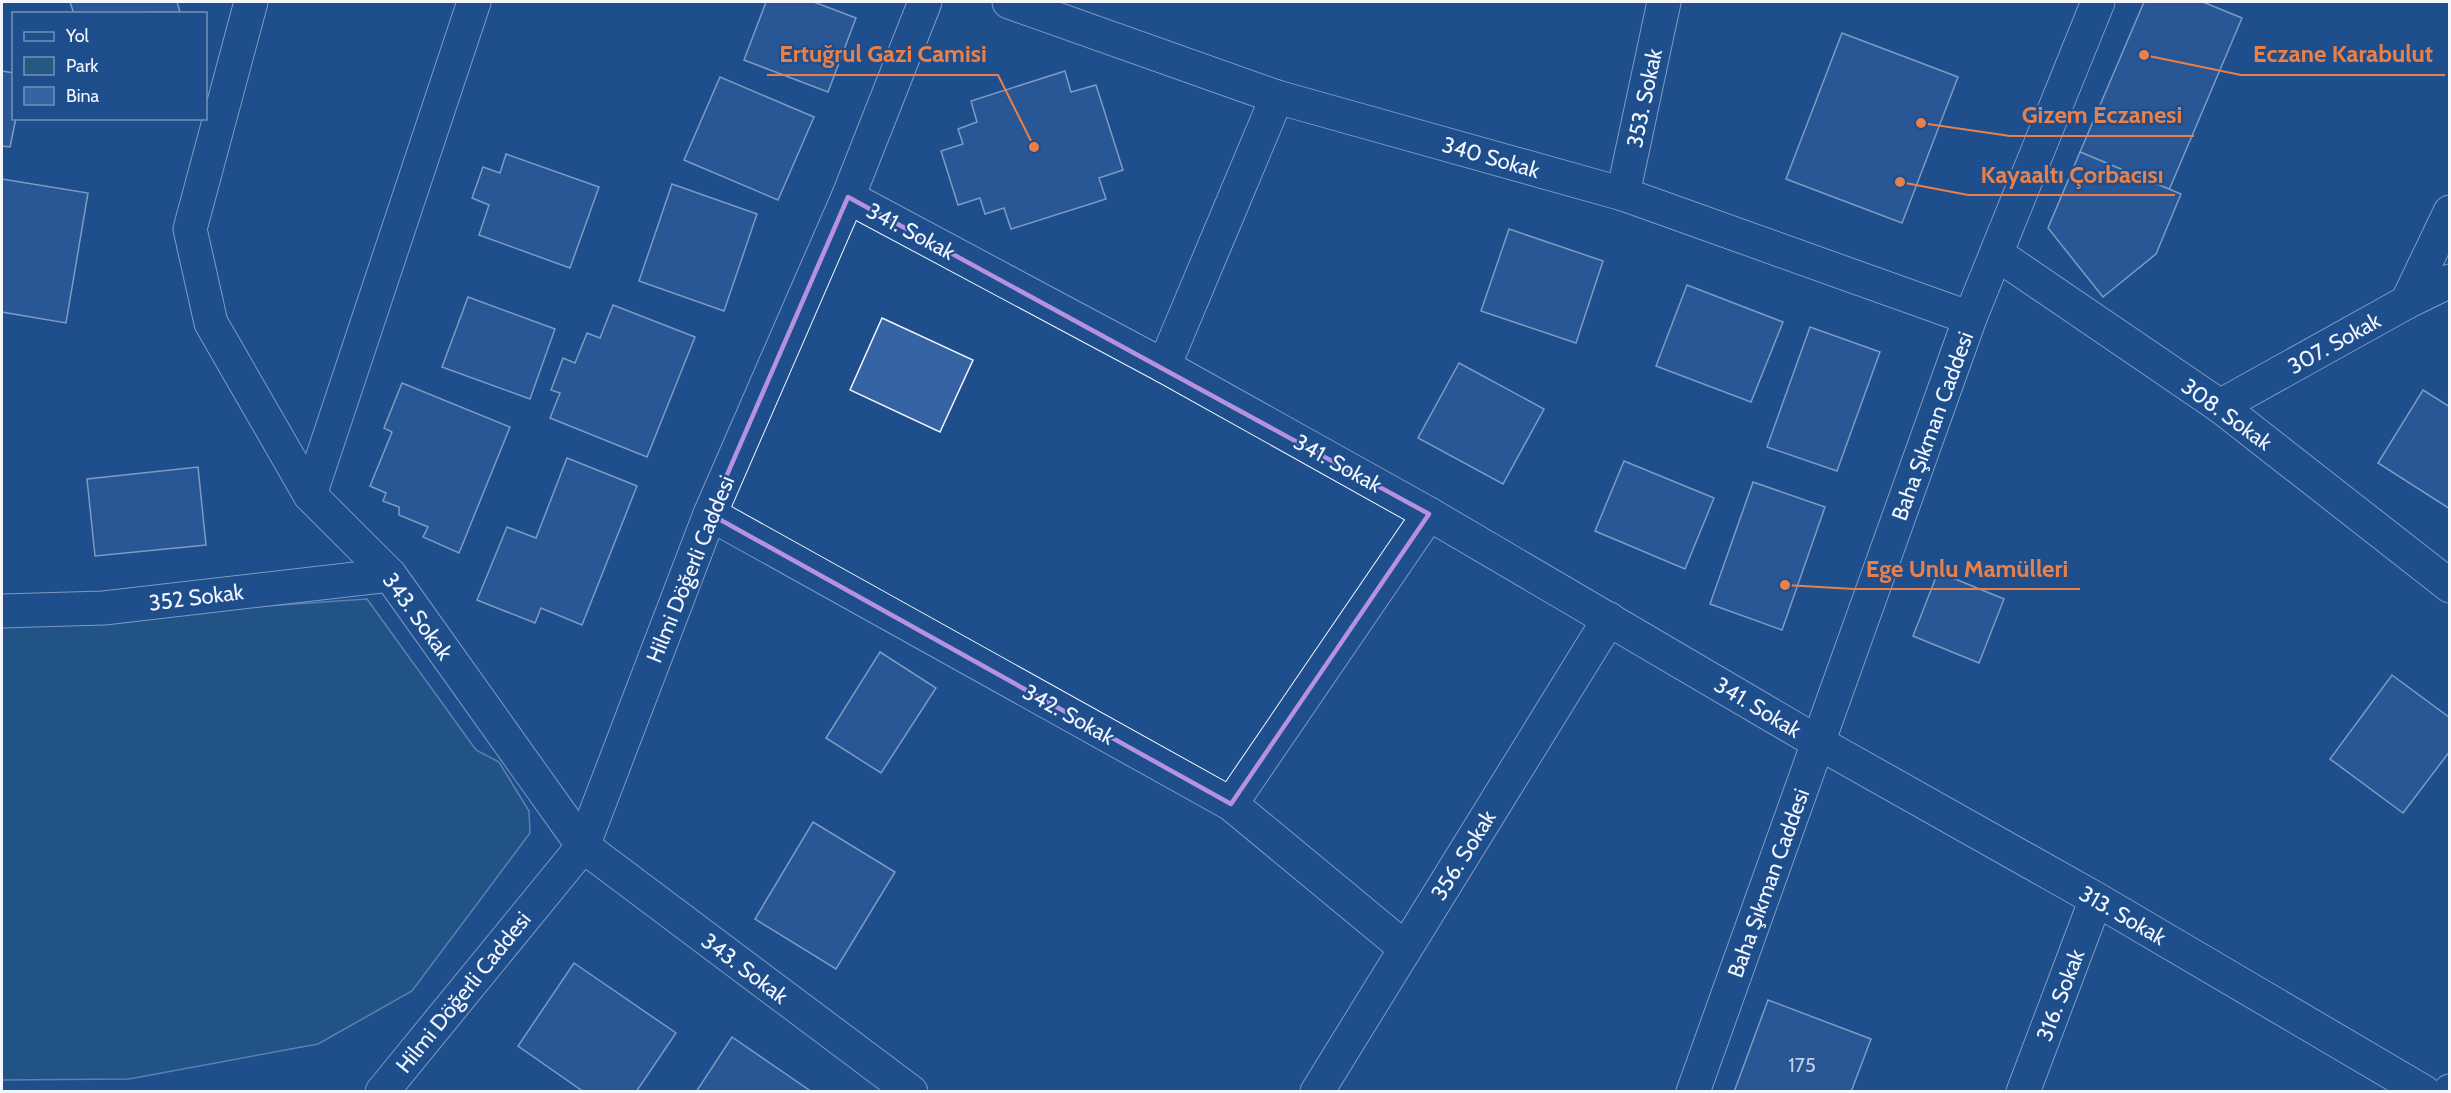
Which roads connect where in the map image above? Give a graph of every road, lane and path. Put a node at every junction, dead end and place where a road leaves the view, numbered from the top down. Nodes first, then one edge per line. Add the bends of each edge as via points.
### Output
1 (251, 2) edge
2 (474, 2) edge
3 (925, 2) edge
4 (1009, 2) edge
5 (1664, 2) edge
6 (2098, 2) edge
7 (1277, 97) junction
8 (1623, 194) junction
9 (848, 197) junction
10 (2450, 212) edge
11 (1997, 254) junction
12 (2450, 281) edge
13 (2407, 302) junction
14 (1970, 318) junction
15 (1164, 366) junction
16 (2220, 406) junction
17 (310, 495) junction
18 (710, 514) junction
19 (1429, 514) junction
20 (390, 575) junction
21 (2450, 586) edge
22 (2, 611) edge
23 (1609, 619) junction
24 (1819, 743) junction
25 (1231, 804) junction
26 (583, 846) junction
27 (2096, 899) junction
28 (1405, 948) junction
29 (382, 1092) edge
30 (911, 1092) edge
31 (1317, 1092) edge
32 (1693, 1092) edge
33 (2023, 1092) edge
34 (2424, 1092) edge

1 - 17 street, 343. Sokak via 190,229 211,323
2 - 17 street
3 - 9 street, Hilmi Döğerli Caddesi
4 - 7 street, 340 Sokak
5 - 8 street, 353. Sokak
6 - 11 street, Baha Şıkman Caddesi
7 - 8 street, 340 Sokak
7 - 15 street
8 - 14 street, 340 Sokak
9 - 15 street, 341. Sokak
9 - 18 street, Hilmi Döğerli Caddesi
10 - 13 street
11 - 14 street, Baha Şıkman Caddesi
11 - 16 street, 308. Sokak
12 - 13 street, 307. Sokak
13 - 16 street, 307. Sokak
14 - 24 street, Baha Şıkman Caddesi
15 - 19 street, 341. Sokak
16 - 21 street, 308. Sokak
17 - 20 street, 343. Sokak
18 - 25 street, 342. Sokak
18 - 26 street, Hilmi Döğerli Caddesi
19 - 23 street, 341. Sokak
19 - 25 street
20 - 22 street, 352 Sokak via 104,608
20 - 26 street, 343. Sokak
23 - 24 street, 341. Sokak
23 - 28 street, 356. Sokak
24 - 27 street, 313. Sokak
24 - 32 street, Baha Şıkman Caddesi
25 - 28 street, 342. Sokak
26 - 29 street, Hilmi Döğerli Caddesi
26 - 30 street, 343. Sokak
27 - 33 street, 316. Sokak
27 - 34 street, 313. Sokak
28 - 31 street, 356. Sokak

